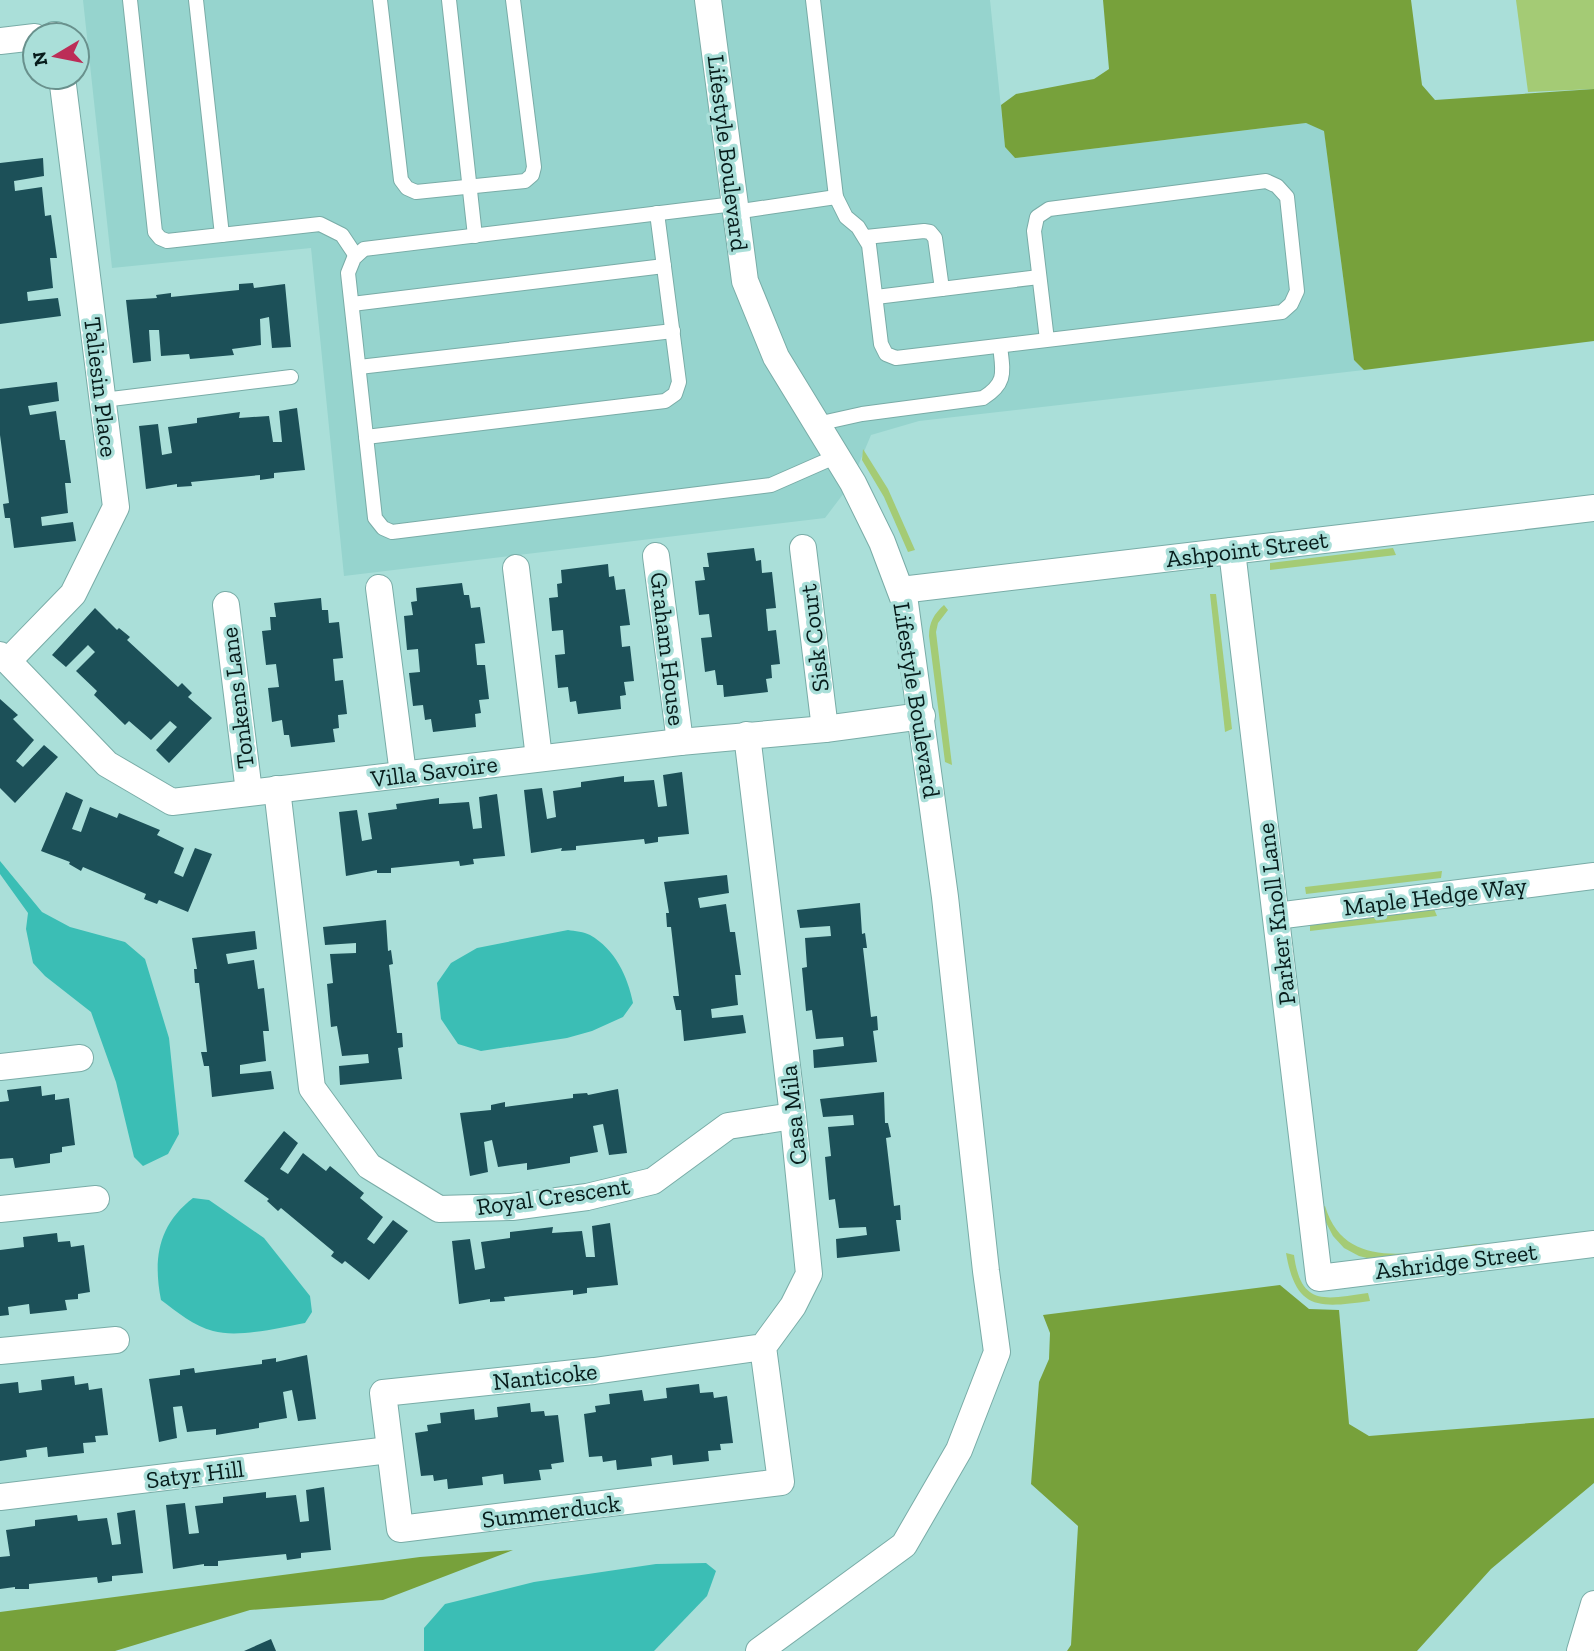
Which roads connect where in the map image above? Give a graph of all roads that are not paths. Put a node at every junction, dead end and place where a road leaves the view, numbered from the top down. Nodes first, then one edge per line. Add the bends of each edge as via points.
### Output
1 (130, 0) edge
2 (197, 0) edge
3 (380, 0) edge
4 (449, 0) edge
5 (513, 0) edge
6 (708, 0) edge
7 (813, 0) edge
8 (21, 39) edge
9 (0, 41) edge
10 (64, 91) edge
11 (471, 187) junction
12 (836, 197) junction
13 (734, 208) junction
14 (657, 213) junction
15 (222, 235) junction
16 (475, 236) junction
17 (866, 237) junction
18 (356, 256) junction
19 (664, 266) junction
20 (1039, 277) junction
21 (942, 289) junction
22 (876, 297) junction
23 (352, 304) junction
24 (673, 331) junction
25 (1047, 340) junction
26 (1000, 346) junction
27 (359, 368) junction
28 (291, 377) dead end
29 (103, 400) junction
30 (817, 424) junction
31 (366, 437) junction
32 (837, 456) junction
33 (1594, 508) edge
34 (803, 548) dead end
35 (1232, 551) junction
36 (656, 556) dead end
37 (516, 568) dead end
38 (379, 588) dead end
39 (901, 590) junction
40 (226, 605) dead end
41 (4, 658) edge
42 (922, 716) junction
43 (825, 729) junction
44 (747, 735) junction
45 (680, 742) junction
46 (539, 758) junction
47 (403, 774) junction
48 (277, 789) junction
49 (249, 792) junction
50 (1594, 876) edge
51 (1276, 916) junction
52 (80, 1058) dead end
53 (0, 1067) edge
54 (793, 1115) junction
55 (96, 1199) dead end
56 (0, 1209) edge
57 (1594, 1244) edge
58 (1319, 1278) joint
59 (116, 1340) dead end
60 (763, 1347) junction
61 (0, 1351) edge
62 (389, 1450) junction
63 (0, 1497) edge
64 (1594, 1604) edge
65 (759, 1651) edge
66 (1580, 1651) edge

1 - 15 lane via 155,232 167,241
2 - 15 lane
3 - 11 lane via 401,180 416,192
4 - 11 lane
5 - 11 lane via 532,176 525,181
6 - 13 street, Lifestyle Boulevard
7 - 12 lane
8 - 9 street
10 - 29 street, Taliesin Place
11 - 16 lane
12 - 13 lane
12 - 17 lane via 846,217
13 - 14 lane
13 - 30 street, Lifestyle Boulevard via 745,281 776,357
14 - 16 lane
14 - 19 lane
15 - 18 lane via 320,224 342,235
16 - 18 lane via 364,249
17 - 21 lane via 930,232 935,238
17 - 22 lane
18 - 23 lane via 348,273
19 - 23 lane
19 - 24 lane
20 - 21 lane
20 - 25 lane
20 - 25 lane via 1034,231 1037,217 1049,208 1266,181 1287,197 1297,291 1282,312
21 - 22 lane
22 - 26 lane via 881,344 886,354 896,358
23 - 27 lane
24 - 27 lane
24 - 31 lane via 679,382 675,394 665,401
25 - 26 lane
26 - 30 lane via 1003,375 996,390 983,398
27 - 31 lane
28 - 29 lane
29 - 41 street, Taliesin Place via 116,507 73,594
30 - 32 street, Lifestyle Boulevard
31 - 32 lane via 375,518 393,532 771,485
32 - 39 street, Lifestyle Boulevard
33 - 35 street, Ashpoint Street
34 - 43 street, Sisk Court
35 - 39 street, Ashpoint Street
35 - 51 street, Parker Knoll Lane
36 - 45 street, Graham House
37 - 46 street
38 - 47 street
39 - 42 street, Lifestyle Boulevard
40 - 49 street, Tonkens Lane
41 - 49 street, Villa Savoire via 107,764 172,802
42 - 43 street, Villa Savoire
42 - 65 street, Lifestyle Boulevard via 997,1352 959,1450 904,1545
43 - 44 street, Villa Savoire
44 - 45 street, Villa Savoire
44 - 54 street, Casa Mila
45 - 46 street, Villa Savoire
46 - 47 street, Villa Savoire
47 - 48 street, Villa Savoire
48 - 49 street, Villa Savoire
48 - 54 street, Royal Crescent via 312,1088 369,1166 439,1209 512,1207 653,1181 729,1126
50 - 51 street, Maple Hedge Way
51 - 58 street, Parker Knoll Lane
52 - 53 street
54 - 60 street, Casa Mila via 809,1274 793,1306
55 - 56 street
57 - 58 street, Ashridge Street
59 - 61 street
60 - 62 street, Nanticoke via 594,1371 383,1393
60 - 62 street, Summerduck via 781,1482 400,1529
62 - 63 street, Satyr Hill
64 - 66 street

